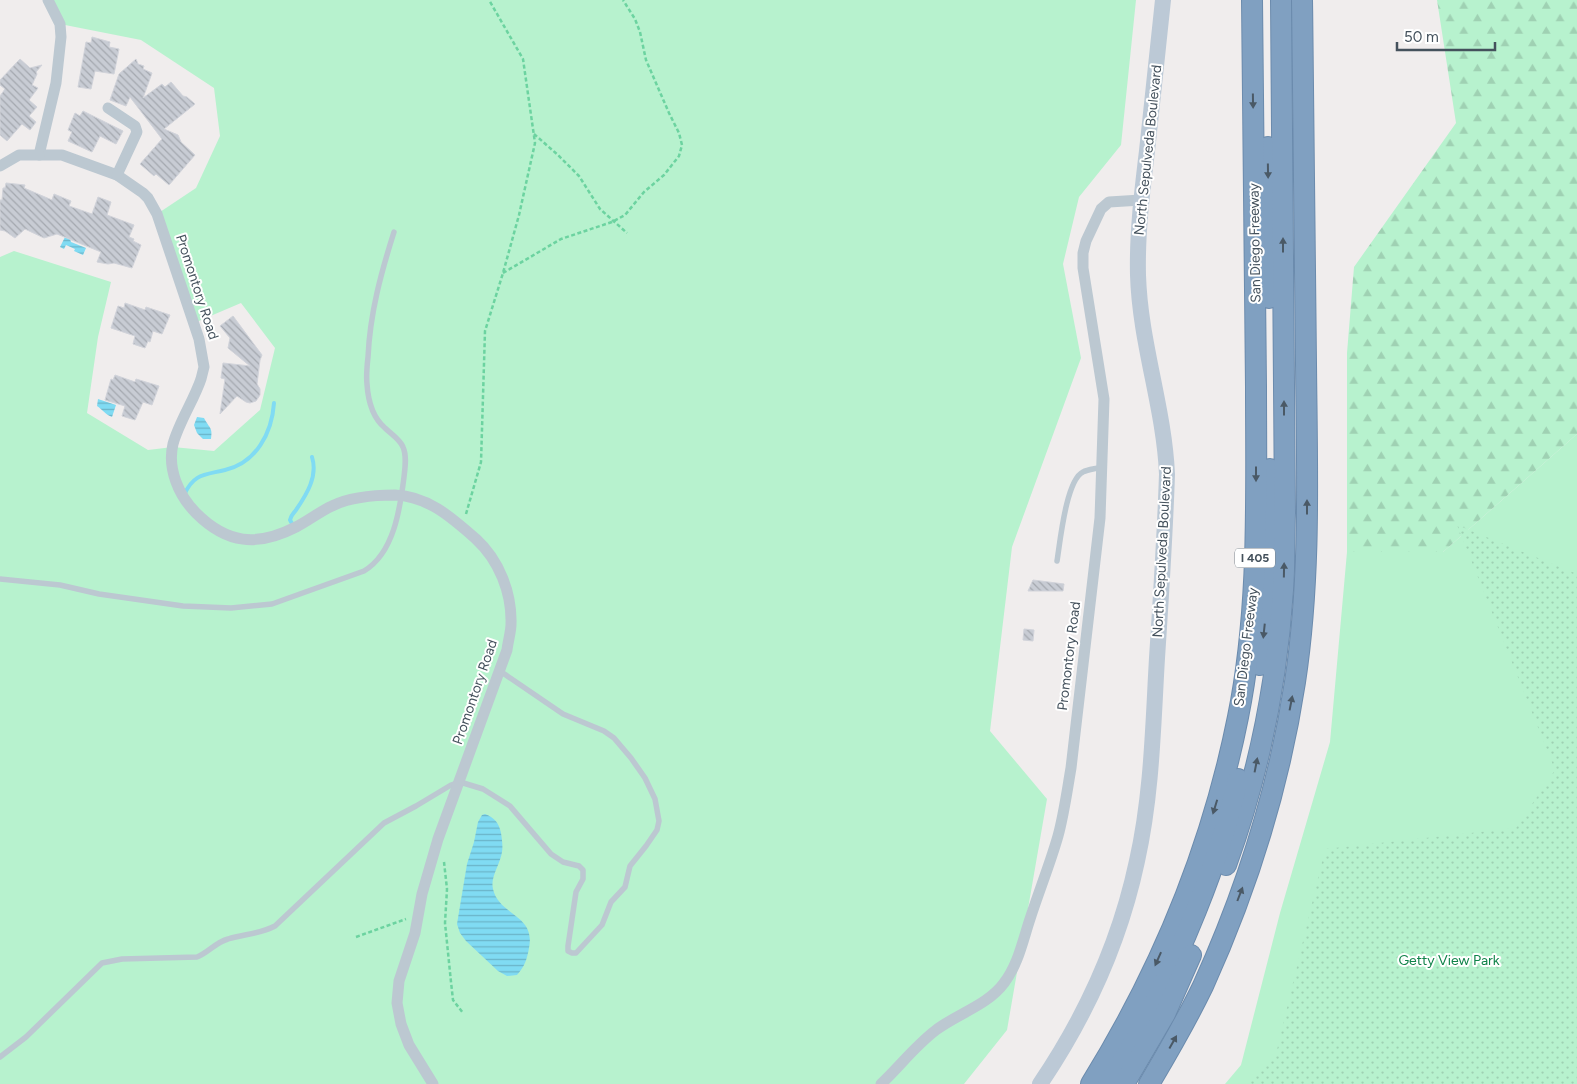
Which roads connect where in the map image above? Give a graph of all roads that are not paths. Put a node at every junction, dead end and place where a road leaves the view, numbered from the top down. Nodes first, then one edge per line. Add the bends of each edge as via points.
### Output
1 (48, 0) edge
2 (1163, 0) edge
3 (1252, 0) edge
4 (1266, 0) edge
5 (1281, 0) edge
6 (1302, 0) edge
7 (108, 108) dead end
8 (39, 155) junction
9 (0, 166) edge
10 (117, 174) junction
11 (1141, 200) junction
12 (394, 232) dead end
13 (1102, 467) junction
14 (401, 496) junction
15 (1057, 562) dead end
16 (0, 579) edge
17 (499, 671) junction
18 (460, 782) junction
19 (0, 1057) edge
20 (433, 1084) edge
21 (882, 1084) edge
22 (1040, 1084) edge
23 (1091, 1084) edge
24 (1108, 1084) edge
25 (1124, 1084) edge
26 (1149, 1084) edge

1 - 8 street via 60,24 61,37 56,83
2 - 11 main road, North Sepulveda Boulevard
3 -> 23 highway, San Diego Freeway / I 405 via 1256,507 1253,606 1247,660 1227,769 1195,872 1139,1000
4 -> 24 highway via 1271,535 1265,632 1253,708 1221,840 1172,963 1137,1036
25 -> 5 highway via 1164,1014 1209,914 1237,836 1254,775 1274,668 1283,590 1284,513
26 -> 6 highway via 1202,988 1247,875 1271,798 1295,682 1306,561
7 - 10 street via 135,126 137,132
8 - 9 street, Promontory Road via 18,155
8 - 10 street, Promontory Road via 62,155
10 - 14 street, Promontory Road via 148,198 200,339 204,367 202,378 173,447 175,479 194,511 223,534 242,540 279,534 332,506 349,501
11 - 13 street, Promontory Road via 1109,202 1101,209 1083,252 1104,399
11 - 22 main road, North Sepulveda Boulevard via 1138,276 1141,308 1162,416 1167,474 1148,795 1130,893 1106,963 1073,1032
12 - 14 lane via 373,308 366,382 373,415 404,448 406,461
13 - 15 lane via 1082,472 1072,484
13 - 21 street, Promontory Road via 1100,518 1071,768 1058,837 1021,945 1000,988 934,1031
14 - 16 lane via 392,535 371,566 272,604 231,608 183,606 60,585
14 - 17 street, Promontory Road via 438,508 492,556 502,575 510,607 507,650
17 - 18 street, Promontory Road
17 - 18 lane via 563,714 614,738 645,778 655,799 659,821 657,830 630,866 625,887 611,902 602,926 576,953 568,951 568,946 576,892 583,870 551,854 503,801 483,789
18 - 19 lane via 378,828 275,926 259,933 229,938 197,957 122,959 102,963 26,1037
18 - 20 street, Promontory Road via 438,839 415,933 399,981 398,1014 409,1045

